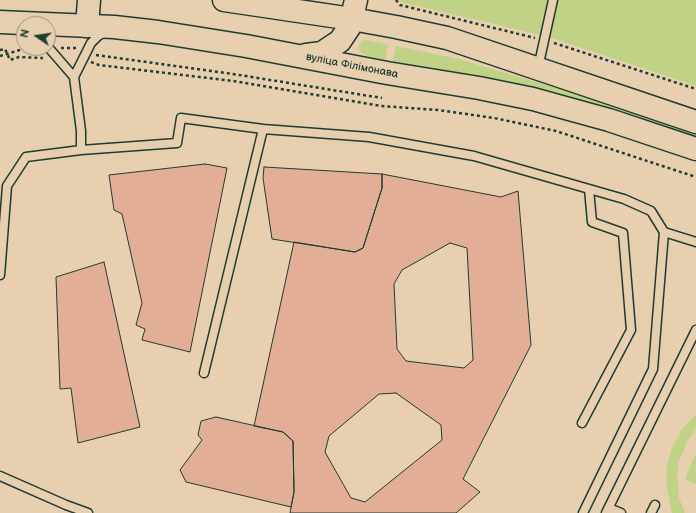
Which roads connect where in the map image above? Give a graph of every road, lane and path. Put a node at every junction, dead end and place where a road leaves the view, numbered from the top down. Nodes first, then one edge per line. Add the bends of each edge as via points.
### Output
1 (89, 0) edge
2 (224, 0) edge
3 (553, 0) edge
4 (354, 10) edge
5 (0, 22) edge
6 (16, 23) edge
7 (56, 25) edge
8 (87, 26) junction
9 (114, 27) junction
10 (56, 48) edge
11 (0, 50) edge
12 (16, 51) edge
13 (86, 51) junction
14 (6, 53) junction
15 (0, 56) edge
16 (301, 56) junction
17 (57, 58) joint
18 (83, 60) junction
19 (538, 69) junction
20 (74, 77) junction
21 (382, 98) dead end
22 (696, 122) edge
23 (262, 129) junction
24 (696, 149) edge
25 (81, 150) junction
26 (696, 177) edge
27 (589, 189) junction
28 (664, 232) junction
29 (696, 242) edge
30 (0, 275) edge
31 (696, 331) edge
32 (204, 373) dead end
33 (582, 423) dead end
34 (0, 476) edge
35 (654, 505) dead end
36 (607, 510) edge
37 (88, 513) edge
38 (583, 513) edge
39 (621, 513) edge
40 (651, 513) edge

1 - 8 main road
2 - 4 main road
3 - 19 lane
4 - 16 main road via 346,34 340,41 322,53
4 - 19 main road via 396,26 447,38
5 - 6 main road, вуліца Філімонава
7 - 8 main road, вуліца Філімонава
8 - 9 main road, вуліца Філімонава
9 - 13 lane via 98,36
9 - 16 main road, вуліца Філімонава
10 - 13 path via 78,48
11 - 14 path via 4,49
12 - 14 path
13 - 18 lane
13 - 21 path via 100,56
14 - 15 path
14 - 17 path via 10,60 19,57
16 - 24 main road, вуліца Філімонава via 533,99 609,120
17 - 20 lane
18 - 20 lane
18 - 26 path via 99,65 233,81 380,106 438,110 494,118 556,132
19 - 22 main road
20 - 25 lane
23 - 25 lane via 181,118 177,144
23 - 27 lane via 369,137 474,156
23 - 32 lane
25 - 30 lane via 26,157 7,186
27 - 28 lane via 624,199 651,211
27 - 33 lane via 592,222 623,233 631,330
28 - 29 lane
28 - 38 lane via 653,369
31 - 36 lane
34 - 37 lane
35 - 40 lane
36 - 39 lane

